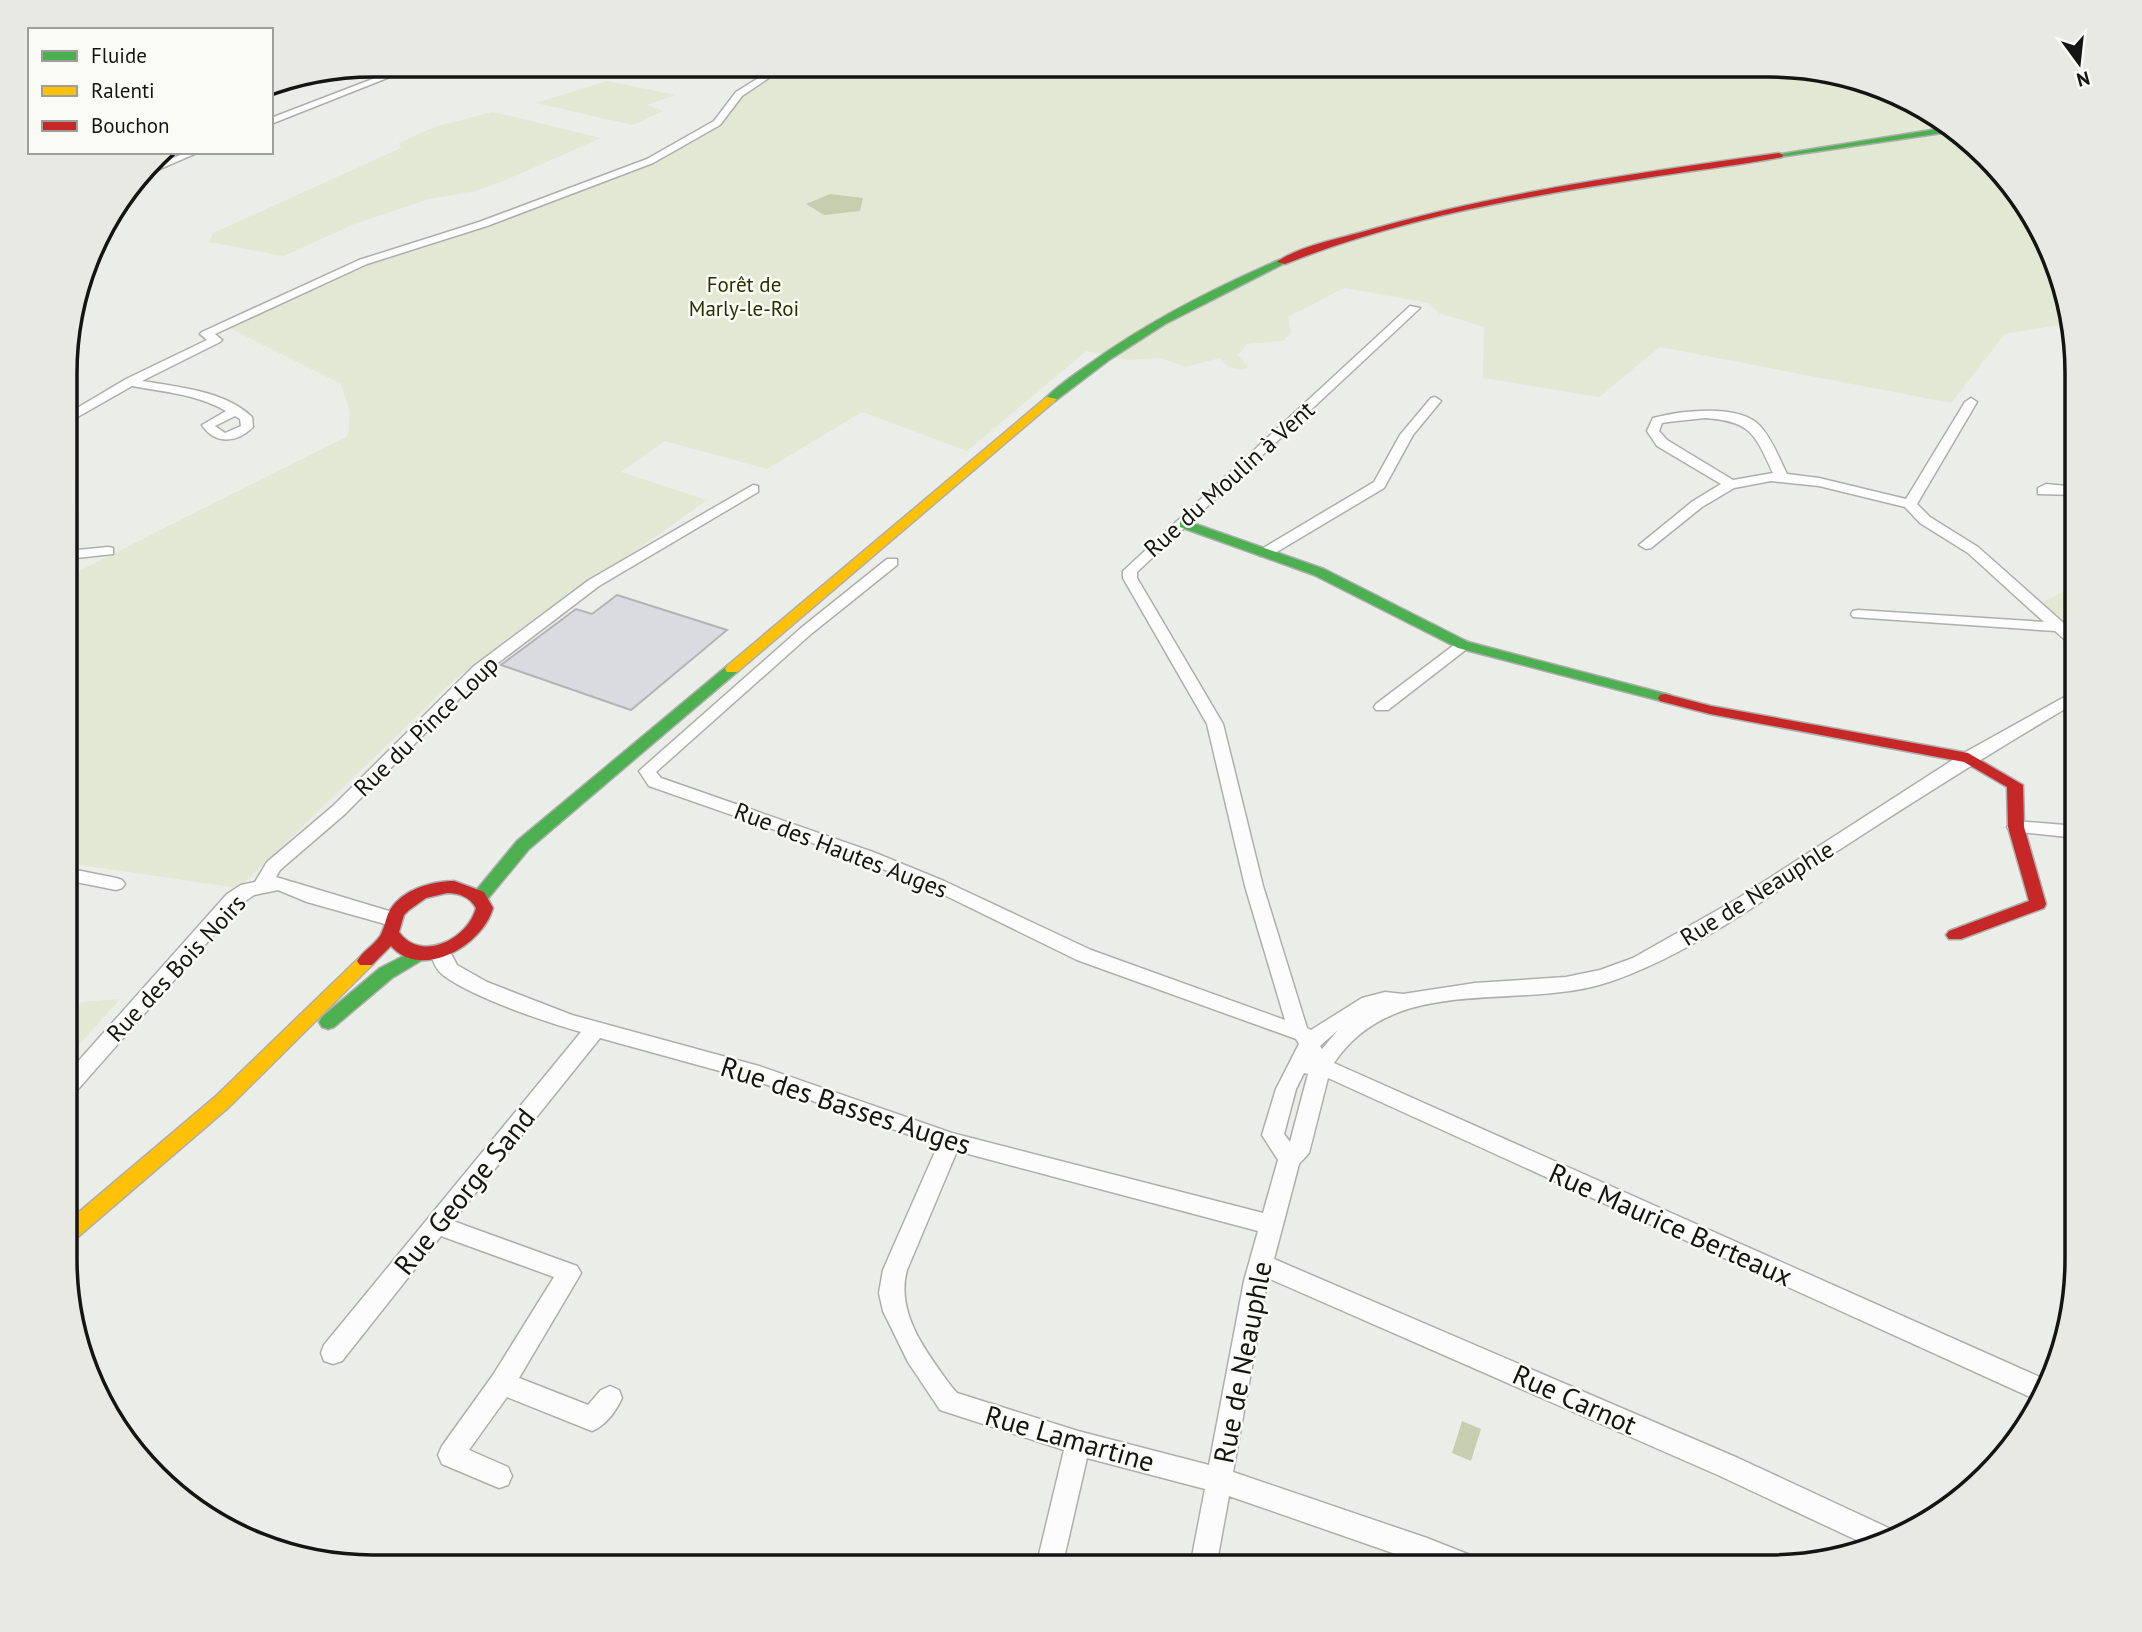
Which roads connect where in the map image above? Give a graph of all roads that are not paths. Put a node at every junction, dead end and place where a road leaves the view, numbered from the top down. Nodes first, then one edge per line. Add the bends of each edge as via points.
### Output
1 (384, 77) edge
2 (765, 77) edge
3 (273, 120) edge
4 (1938, 130) edge
5 (190, 154) edge
6 (161, 167) edge
7 (1413, 308) dead end
8 (130, 382) junction
9 (1435, 401) dead end
10 (1971, 402) dead end
11 (235, 411) dead end
12 (77, 413) edge
13 (1782, 477) junction
14 (1731, 484) junction
15 (753, 489) dead end
16 (2065, 490) edge
17 (2043, 491) dead end
18 (1909, 504) junction
19 (1184, 524) junction
20 (1646, 545) dead end
21 (108, 551) dead end
22 (1265, 553) junction
23 (77, 554) edge
24 (891, 562) dead end
25 (1858, 614) dead end
26 (2058, 627) junction
27 (2065, 633) edge
28 (1463, 645) junction
29 (2065, 702) edge
30 (1382, 707) dead end
31 (1968, 758) junction
32 (2016, 827) junction
33 (2065, 831) edge
34 (523, 845) junction
35 (488, 863) dead end
36 (470, 875) dead end
37 (77, 876) edge
38 (116, 884) dead end
39 (263, 885) junction
40 (452, 887) junction
41 (480, 897) junction
42 (391, 926) junction
43 (1955, 934) dead end
44 (430, 952) junction
45 (1404, 1001) junction
46 (595, 1029) junction
47 (1304, 1037) junction
48 (1321, 1066) junction
49 (1296, 1068) junction
50 (77, 1077) edge
51 (222, 1102) junction
52 (951, 1141) junction
53 (1289, 1158) junction
54 (436, 1224) junction
55 (77, 1225) edge
56 (1271, 1226) junction
57 (1261, 1264) junction
58 (333, 1353) dead end
59 (502, 1383) junction
60 (2036, 1388) edge
61 (610, 1398) dead end
62 (1078, 1443) junction
63 (499, 1476) dead end
64 (1219, 1480) junction
65 (1875, 1535) edge
66 (1052, 1555) edge
67 (1205, 1555) edge
68 (1436, 1555) edge

1 - 3 street
2 - 8 street via 739,94 717,123 650,161 483,224 363,262 205,334 216,340
4 - 34 main road via 1460,207 1310,251 1191,303 1077,377
5 - 6 street
7 - 19 street, Rue du Moulin à Vent
8 - 11 street via 188,393
8 - 12 street
9 - 22 street via 1418,417 1379,485
10 - 18 street
13 - 14 street
13 - 14 street via 1756,429 1745,421 1686,415 1657,421 1653,431 1662,443
13 - 18 street
14 - 20 street
15 - 39 street, Rue du Pince Loup via 594,583 480,669 339,810 273,866
16 - 17 street
18 - 26 street via 1925,520 1973,550
19 - 22 main road
19 - 47 street, Rue du Moulin à Vent via 1134,565 1130,578 1215,724 1244,848
21 - 23 street
22 - 28 main road via 1320,572
24 - 47 street, Rue des Hautes Auges via 647,771 655,782 867,856 1084,955
25 - 26 street
26 - 27 street
28 - 30 street
28 - 31 main road via 1710,710
29 - 31 street, Rue de Neauphle
31 - 32 main road via 2015,785
31 - 45 street, Rue de Neauphle via 1744,904 1640,963 1587,981
32 - 33 street
32 - 43 main road via 2038,904
34 - 35 main road
34 - 41 main road
36 - 40 main road
37 - 38 street
39 - 42 street via 279,883
39 - 50 street, Rue des Bois Noirs via 234,899
40 - 41 main road
40 - 42 main road via 412,899
41 - 44 main road via 485,916 480,927 470,937
42 - 44 main road via 397,944
42 - 51 main road via 371,956
44 - 46 street, Rue des Basses Auges via 480,987
44 - 51 main road via 386,973 301,1045
45 - 47 street, Rue de Neauphle via 1369,1003
45 - 48 street, Rue de Neauphle via 1350,1031
46 - 52 street, Rue des Basses Auges via 759,1074
46 - 54 street, Rue George Sand
47 - 48 street
47 - 49 street, Rue de Neauphle
48 - 49 street, Rue Maurice Berteaux
48 - 53 street, Rue de Neauphle via 1298,1153
48 - 60 street, Rue Maurice Berteaux
49 - 53 street, Rue de Neauphle via 1273,1135
51 - 55 main road
52 - 56 street, Rue des Basses Auges
52 - 62 street, Rue Lamartine via 895,1270 892,1304 937,1391 949,1402
53 - 56 street, Rue de Neauphle
54 - 58 street, Rue George Sand
54 - 59 street via 569,1273
56 - 57 street, Rue de Neauphle
57 - 64 street, Rue de Neauphle
57 - 65 street, Rue Carnot
59 - 61 street via 592,1419
59 - 63 street via 451,1455
62 - 64 street, Rue Lamartine
62 - 66 street
64 - 67 street, Rue de Neauphle
64 - 68 street, Rue Lamartine

